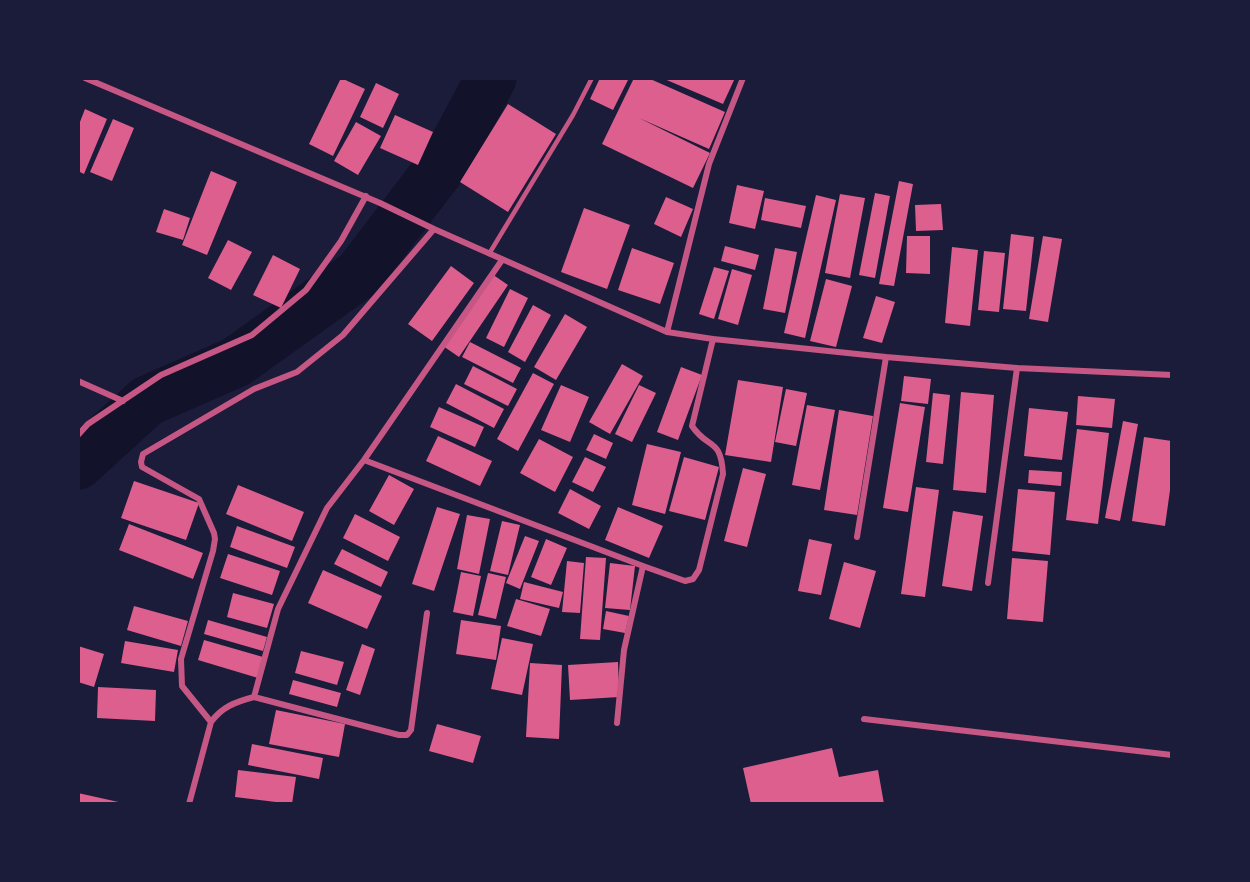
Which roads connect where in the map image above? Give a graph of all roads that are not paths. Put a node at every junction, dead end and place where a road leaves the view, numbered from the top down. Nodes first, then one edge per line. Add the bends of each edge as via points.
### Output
1 (86, 78) edge
2 (592, 78) edge
3 (743, 78) edge
4 (366, 196) junction
5 (432, 228) junction
6 (489, 254) junction
7 (502, 260) junction
8 (667, 332) junction
9 (713, 339) junction
10 (886, 357) junction
11 (1017, 368) junction
12 (1172, 375) edge
13 (78, 381) edge
14 (123, 401) junction
15 (78, 435) edge
16 (364, 460) junction
17 (856, 537) dead end
18 (643, 566) junction
19 (988, 583) dead end
20 (427, 612) dead end
21 (254, 697) junction
22 (864, 719) dead end
23 (211, 722) junction
24 (617, 723) dead end
25 (1172, 755) edge
26 (189, 804) edge

1 - 4 street
2 - 6 lane
3 - 8 street via 709,164
4 - 5 street
4 - 14 street via 341,241 306,290 252,335 161,375
5 - 6 street
5 - 23 street via 343,335 297,372 254,389 143,454 142,467 199,499 214,533 213,551 181,659 182,686
6 - 7 street
7 - 8 street
7 - 16 street
8 - 9 street
9 - 10 street
9 - 18 street via 692,426 718,450 723,474 699,570 693,579 685,580
10 - 11 street
10 - 17 street
11 - 12 street
11 - 19 street
13 - 14 street
14 - 15 street
16 - 18 street
16 - 21 street via 327,508 278,609
18 - 24 street via 624,650
20 - 21 street via 411,730 407,735
21 - 23 street via 231,704
22 - 25 street
23 - 26 street

